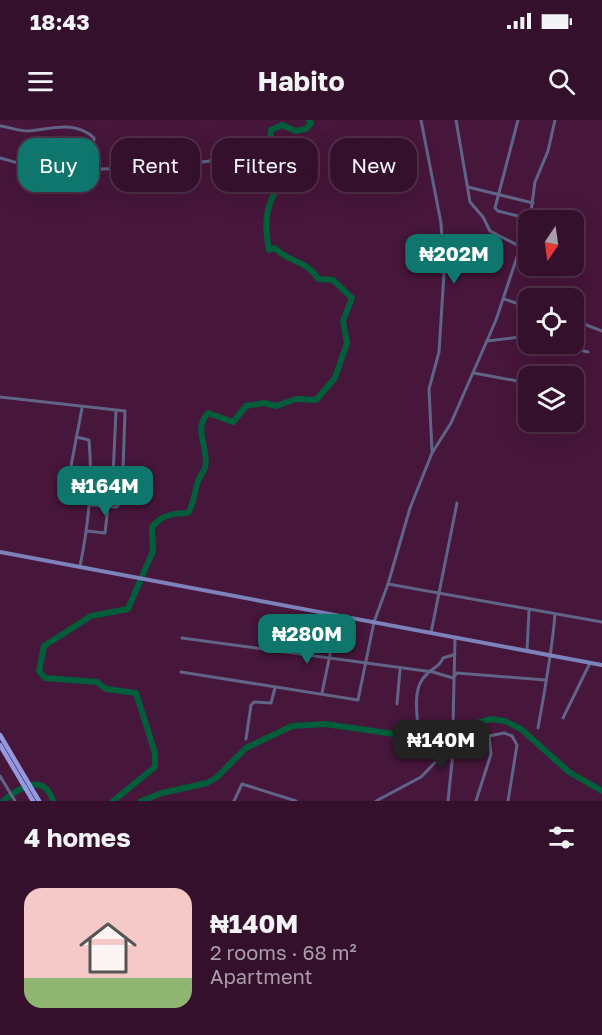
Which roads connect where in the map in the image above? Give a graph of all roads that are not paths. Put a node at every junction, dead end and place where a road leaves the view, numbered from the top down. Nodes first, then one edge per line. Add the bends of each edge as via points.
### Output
1 (421, 120) edge
2 (456, 120) edge
3 (518, 120) edge
4 (555, 120) edge
5 (0, 126) edge
6 (94, 138) edge
7 (0, 158) edge
8 (212, 161) edge
9 (18, 163) edge
10 (99, 170) edge
11 (468, 187) junction
12 (500, 193) junction
13 (533, 203) junction
14 (531, 210) edge
15 (518, 217) edge
16 (518, 245) edge
17 (518, 254) edge
18 (504, 299) junction
19 (518, 304) edge
20 (584, 324) edge
21 (602, 331) edge
22 (518, 337) edge
23 (487, 341) junction
24 (584, 351) edge
25 (588, 352) dead end
26 (474, 373) junction
27 (518, 381) edge
28 (0, 398) edge
29 (82, 408) junction
30 (116, 411) junction
31 (76, 437) junction
32 (432, 453) junction
33 (68, 482) dead end
34 (92, 486) junction
35 (112, 497) junction
36 (120, 502) junction
37 (457, 503) dead end
38 (90, 506) junction
39 (108, 507) junction
40 (87, 531) junction
41 (0, 552) edge
42 (80, 566) junction
43 (388, 584) junction
44 (439, 594) junction
45 (529, 610) junction
46 (555, 614) junction
47 (338, 616) junction
48 (374, 622) junction
49 (602, 622) edge
50 (431, 633) junction
51 (182, 638) dead end
52 (455, 639) dead end
53 (527, 651) junction
54 (453, 655) junction
55 (551, 655) junction
56 (329, 659) junction
57 (590, 663) junction
58 (365, 664) junction
59 (602, 665) edge
60 (400, 669) junction
61 (181, 672) dead end
62 (428, 672) junction
63 (453, 678) junction
64 (545, 680) junction
65 (275, 688) junction
66 (322, 693) junction
67 (397, 704) dead end
68 (563, 718) dead end
69 (453, 724) dead end
70 (537, 728) dead end
71 (418, 729) dead end
72 (0, 735) edge
73 (489, 736) junction
74 (246, 739) dead end
75 (454, 743) junction
76 (0, 745) edge
77 (19, 772) junction
78 (0, 776) edge
79 (36, 800) edge
80 (15, 801) edge
81 (234, 801) edge
82 (296, 801) edge
83 (376, 801) edge
84 (448, 801) edge
85 (476, 801) edge
86 (508, 801) edge

1 - 32 street via 441,223 444,273 439,351 429,389
2 - 11 street
3 - 12 street
4 - 13 street via 535,182
5 - 6 street via 29,131 64,122 82,126
7 - 9 street
8 - 10 street
11 - 12 street
11 - 16 street via 470,202 490,231
12 - 13 street
12 - 15 street via 496,210
13 - 14 street
17 - 18 street
18 - 19 street
18 - 23 street
20 - 21 street
22 - 23 street
23 - 26 street
24 - 25 street
26 - 27 street
26 - 32 street
28 - 29 street
29 - 30 street
29 - 31 street
30 - 35 street
30 - 36 street via 126,412
31 - 33 street
31 - 34 street via 88,440
32 - 43 street via 410,508
34 - 35 street
34 - 38 street
35 - 36 street
36 - 39 street via 118,507
37 - 44 street
38 - 39 street
38 - 40 street
39 - 40 street via 105,533
40 - 42 street
41 - 42 street
42 - 47 street
43 - 44 street
43 - 48 street
44 - 45 street
44 - 50 street
45 - 46 street
45 - 53 street
46 - 49 street
46 - 55 street
47 - 48 street
47 - 56 street
48 - 50 street
48 - 58 street
50 - 53 street
51 - 56 street
52 - 54 street
53 - 55 street
54 - 62 street via 447,655 435,670
54 - 63 street
55 - 57 street
55 - 64 street
56 - 58 street
56 - 66 street
57 - 59 street
57 - 68 street
58 - 60 street
58 - 66 street via 358,700
60 - 62 street
60 - 67 street
61 - 65 street
62 - 63 street
62 - 71 street via 417,689
63 - 64 street via 457,673
63 - 69 street
64 - 70 street
65 - 66 street
65 - 74 street via 271,703 251,705
72 - 77 main road
73 - 75 street
73 - 85 street via 491,754
73 - 86 street via 508,733 517,742
75 - 83 street via 421,777
75 - 84 street
76 - 77 main road
77 - 79 main road
78 - 80 street
81 - 82 street via 242,784

